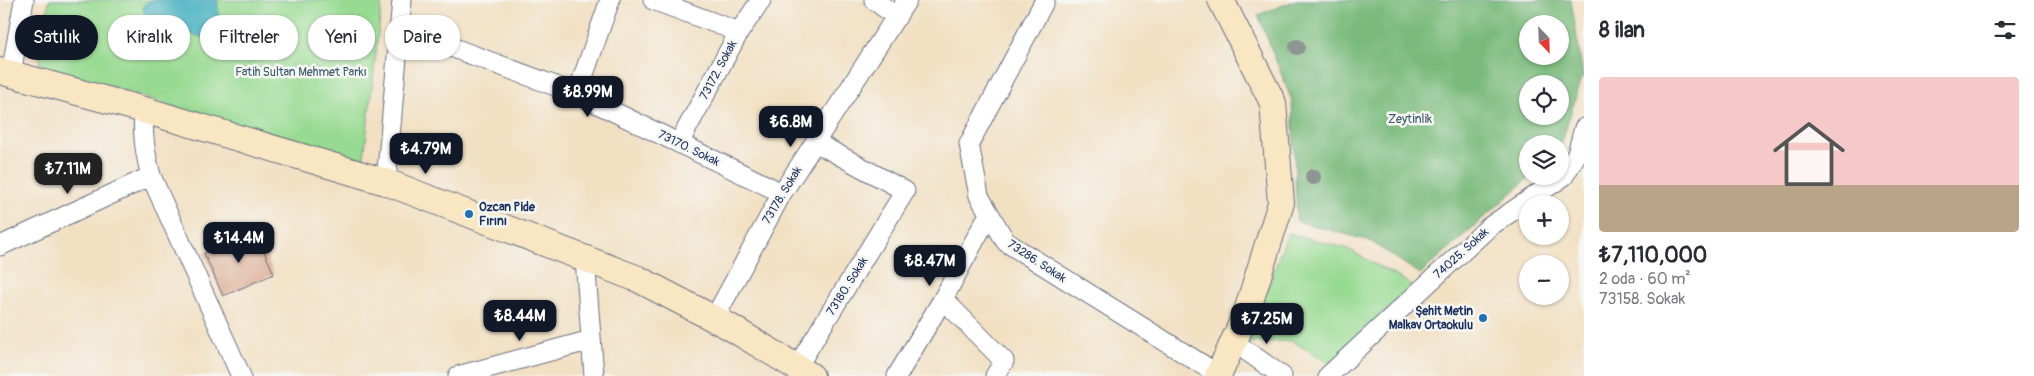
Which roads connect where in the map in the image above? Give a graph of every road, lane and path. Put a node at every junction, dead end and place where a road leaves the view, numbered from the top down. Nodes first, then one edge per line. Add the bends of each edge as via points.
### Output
1 (24, 0) edge
2 (402, 0) edge
3 (610, 0) edge
4 (653, 0) edge
5 (761, 0) edge
6 (874, 0) edge
7 (907, 0) edge
8 (1045, 0) edge
9 (1227, 2) edge
10 (401, 15) edge
11 (897, 17) junction
12 (739, 32) junction
13 (460, 50) edge
14 (397, 60) edge
15 (6, 73) edge
16 (577, 94) junction
17 (144, 110) junction
18 (1584, 128) edge
19 (815, 142) junction
20 (680, 143) junction
21 (1581, 158) edge
22 (151, 176) junction
23 (386, 182) junction
24 (782, 193) junction
25 (989, 214) junction
26 (0, 246) edge
27 (585, 259) junction
28 (942, 299) junction
29 (714, 319) junction
30 (591, 340) junction
31 (1234, 342) junction
32 (804, 372) edge
33 (1218, 375) edge
34 (241, 376) edge
35 (458, 376) edge
36 (594, 376) edge
37 (897, 376) edge
38 (995, 376) edge
39 (1282, 376) edge
40 (1328, 376) edge

1 - 15 street
2 - 10 street
3 - 16 street
4 - 12 street
5 - 12 street, 73172. Sokak
6 - 11 street
7 - 11 street, 73178. Sokak
8 - 25 street, 73286. Sokak via 969,144 979,196
9 - 31 main road via 1273,103 1280,203 1246,314
11 - 19 street, 73178. Sokak
12 - 20 street, 73172. Sokak
13 - 16 street, 73170. Sokak
14 - 23 street
15 - 17 main road
16 - 20 street, 73170. Sokak
17 - 22 street via 144,151
17 - 23 main road
18 - 21 street, 74025. Sokak
19 - 24 street, 73178. Sokak
19 - 32 street, 73180. Sokak via 906,191
20 - 24 street, 73170. Sokak
21 - 40 street, 74025. Sokak via 1564,176 1489,227
22 - 26 street
22 - 34 street
23 - 27 main road
24 - 29 street, 73178. Sokak
25 - 28 street
25 - 33 street, 73286. Sokak via 1006,242
27 - 29 main road via 638,279
27 - 30 street
28 - 37 street
28 - 38 street via 1004,362
29 - 32 main road
30 - 35 street
30 - 36 street
31 - 33 main road
31 - 39 street

